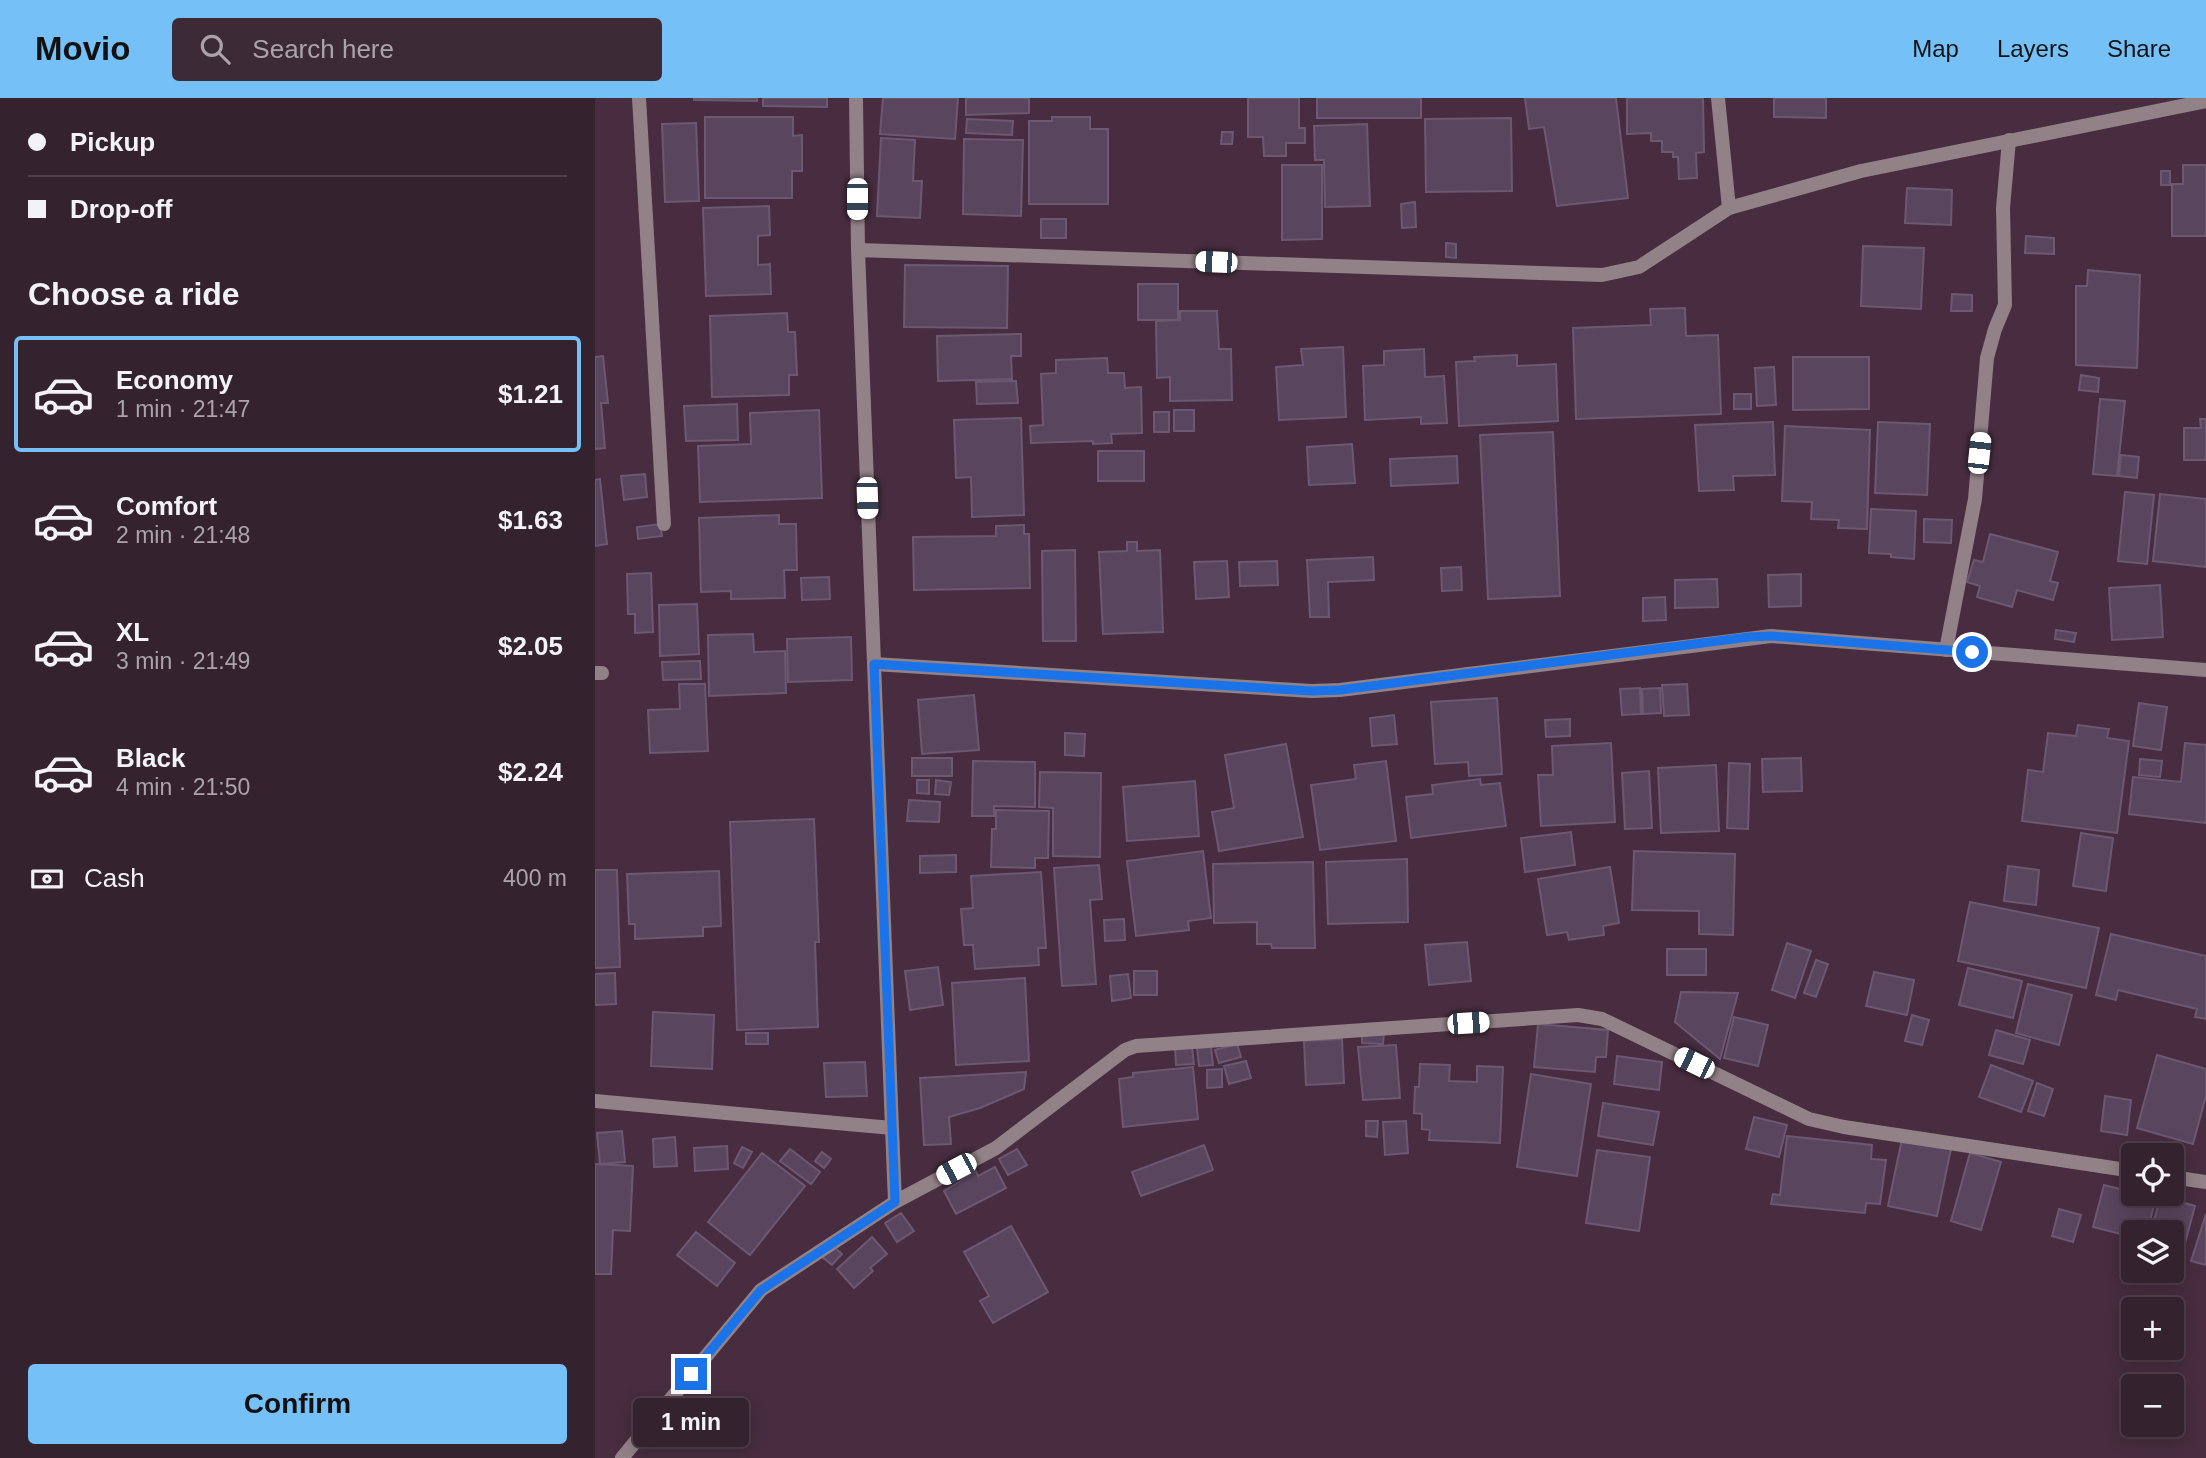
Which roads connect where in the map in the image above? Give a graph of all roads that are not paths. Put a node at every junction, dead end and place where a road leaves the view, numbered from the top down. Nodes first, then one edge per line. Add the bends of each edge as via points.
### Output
1 (639, 98) edge
2 (856, 98) edge
3 (1718, 98) edge
4 (2206, 101) edge
5 (2009, 140) junction
6 (1730, 208) junction
7 (857, 250) junction
8 (664, 524) dead end
9 (1946, 650) junction
10 (874, 664) junction
11 (2206, 670) edge
12 (595, 1101) edge
13 (891, 1128) junction
14 (2121, 1169) edge
15 (2184, 1179) edge
16 (2206, 1182) edge
17 (895, 1202) junction
18 (622, 1458) edge

1 - 8 street
2 - 7 street
3 - 6 street
4 - 5 street
5 - 6 street via 1861,171
5 - 9 street via 2003,208 2005,305 1987,359 1975,499
6 - 7 street via 1639,267 1602,275
7 - 10 street
9 - 10 street via 1749,637 1312,691
9 - 11 street
10 - 13 street
12 - 13 street
13 - 17 street
14 - 17 street via 1809,1119 1602,1019 1578,1015 1136,1046 996,1148
15 - 16 street
17 - 18 street via 761,1290

